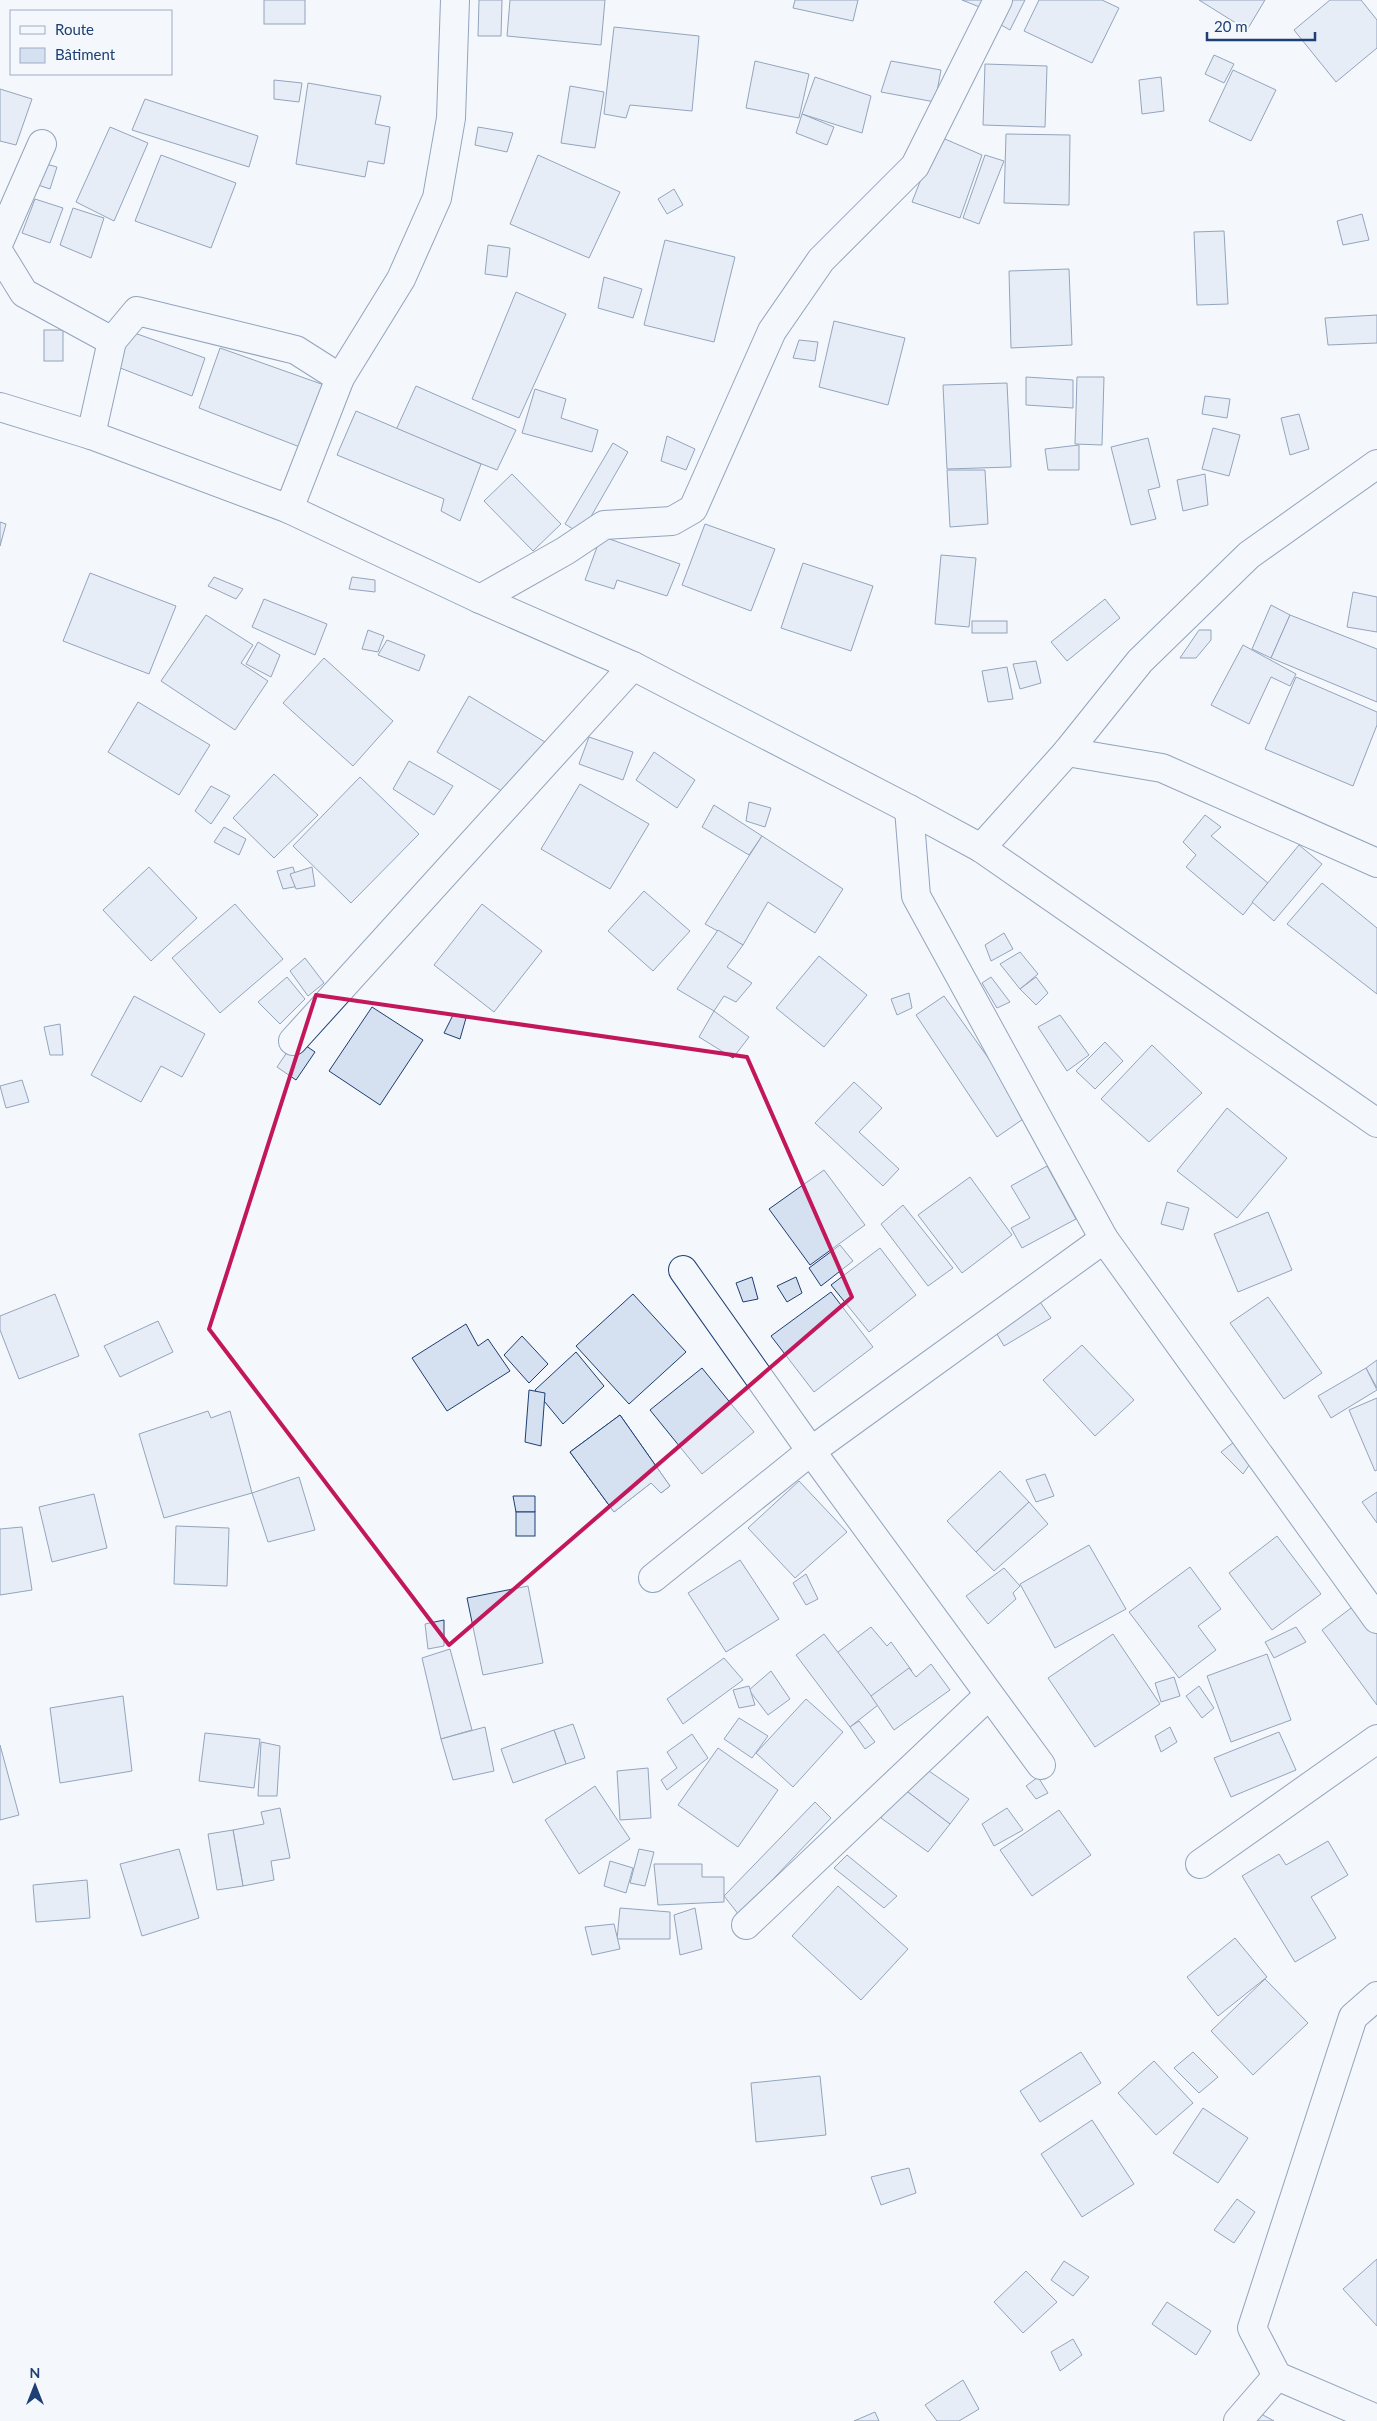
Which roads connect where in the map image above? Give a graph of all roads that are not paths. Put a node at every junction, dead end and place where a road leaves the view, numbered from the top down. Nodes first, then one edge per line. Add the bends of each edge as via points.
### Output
1 (455, 0) edge
2 (998, 0) edge
3 (42, 144) dead end
4 (0, 240) edge
5 (0, 254) edge
6 (112, 341) junction
7 (340, 378) junction
8 (0, 407) edge
9 (91, 435) junction
10 (1377, 464) edge
11 (289, 509) junction
12 (480, 599) junction
13 (633, 666) junction
14 (1067, 752) junction
15 (909, 809) junction
16 (981, 848) junction
17 (1377, 863) edge
18 (293, 1041) dead end
19 (1377, 1123) edge
20 (1104, 1240) junction
21 (683, 1270) dead end
22 (812, 1451) junction
23 (653, 1578) dead end
24 (1377, 1619) edge
25 (989, 1695) junction
26 (1377, 1740) edge
27 (1041, 1766) dead end
28 (1200, 1864) dead end
29 (746, 1925) dead end
30 (1377, 1996) edge
31 (1277, 2376) junction
32 (1377, 2419) edge
33 (1238, 2421) edge

1 - 7 main road via 451,118 437,198 401,279
2 - 12 main road via 915,166 822,260 772,331 693,509 672,521 604,525
3 - 4 main road
5 - 6 main road via 24,293
6 - 7 main road via 136,311 296,350
6 - 9 main road
7 - 11 main road
8 - 9 main road
9 - 11 main road
10 - 14 main road via 1249,556 1140,661
11 - 12 main road
12 - 13 main road
13 - 15 main road
13 - 18 main road
14 - 16 main road
14 - 17 main road via 1162,768
15 - 16 main road
15 - 20 main road via 916,896
16 - 19 main road
20 - 22 main road
20 - 24 main road
21 - 22 main road
22 - 23 main road
22 - 25 main road
25 - 27 main road
25 - 29 main road
26 - 28 main road
30 - 31 main road via 1353,2017 1252,2328
31 - 32 main road
31 - 33 main road

